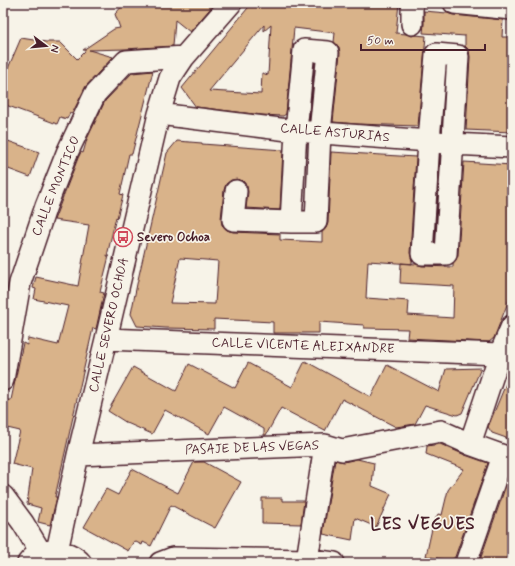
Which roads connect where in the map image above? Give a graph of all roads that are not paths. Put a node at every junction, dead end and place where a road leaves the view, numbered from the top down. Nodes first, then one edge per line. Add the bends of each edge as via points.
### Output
1 (231, 3) edge
2 (412, 3) edge
3 (454, 3) edge
4 (512, 9) edge
5 (412, 24) dead end
6 (184, 57) junction
7 (159, 114) junction
8 (296, 131) junction
9 (320, 132) junction
10 (429, 141) junction
11 (452, 144) junction
12 (512, 147) edge
13 (236, 191) dead end
14 (291, 222) junction
15 (512, 326) edge
16 (106, 339) junction
17 (500, 354) junction
18 (3, 380) edge
19 (470, 444) junction
20 (325, 445) junction
21 (78, 455) junction
22 (508, 458) edge
23 (7, 509) edge
24 (42, 556) edge
25 (307, 560) junction
26 (81, 563) edge
27 (160, 563) edge
28 (334, 563) edge
29 (466, 563) edge

1 - 6 street, CALLE SEVERO OCHOA
2 - 5 street
3 - 4 street
6 - 7 street, CALLE SEVERO OCHOA via 170,78
6 - 18 street, CALLE MONTICO via 126,61 95,94 46,206 20,283
7 - 8 street, CALLE ASTURIAS
7 - 16 street, CALLE SEVERO OCHOA
8 - 9 street, CALLE ASTURIAS
8 - 9 street via 304,50 328,52
8 - 14 street
9 - 10 street, CALLE ASTURIAS
9 - 14 street via 316,222
10 - 11 street, CALLE ASTURIAS
10 - 11 street via 436,54 458,56
10 - 11 street via 422,254 446,254
11 - 12 street, CALLE ASTURIAS
13 - 14 street via 233,220
15 - 17 street
16 - 17 street, CALLE VICENTE ALEIXANDRE
16 - 21 street, CALLE SEVERO OCHOA
17 - 19 street
19 - 20 street, PASAJE DE LAS VEGAS via 441,431 342,450
19 - 22 street, PASAJE DE LAS VEGAS
20 - 21 street, PASAJE DE LAS VEGAS
20 - 25 street
21 - 24 street, CALLE SEVERO OCHOA
22 - 29 street
23 - 24 street via 23,523
24 - 26 street via 67,553
25 - 27 street via 173,558
25 - 28 street

